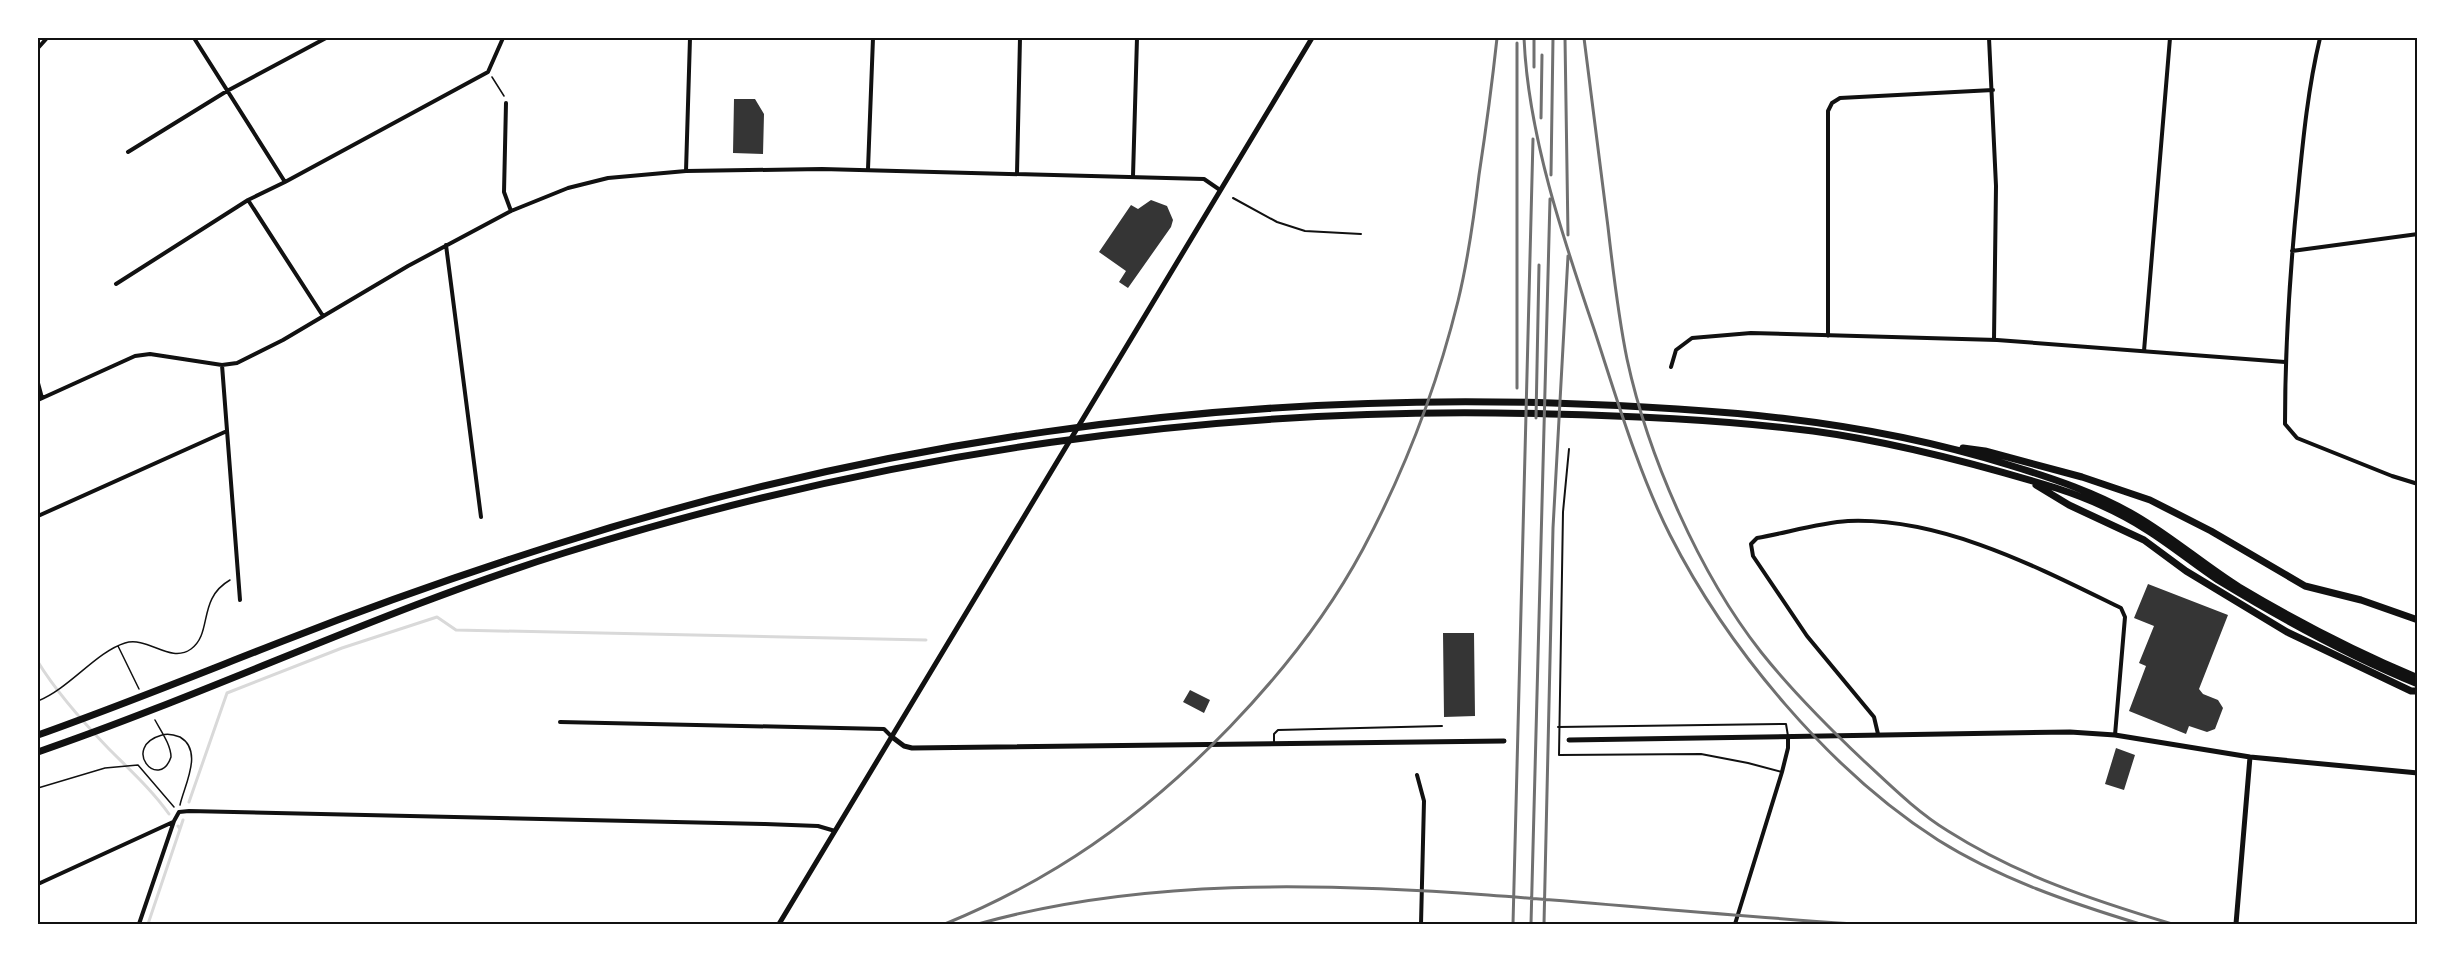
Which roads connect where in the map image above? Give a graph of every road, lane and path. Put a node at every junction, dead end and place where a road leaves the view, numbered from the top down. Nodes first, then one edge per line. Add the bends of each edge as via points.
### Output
1 (47, 38) edge
2 (194, 38) edge
3 (326, 38) edge
4 (503, 38) edge
5 (690, 38) edge
6 (873, 38) edge
7 (1020, 38) edge
8 (1137, 38) edge
9 (1312, 38) edge
10 (1989, 38) edge
11 (2170, 38) edge
12 (2320, 38) edge
13 (38, 48) edge
14 (488, 72) junction
15 (1993, 90) junction
16 (227, 91) junction
17 (506, 100) joint
18 (128, 152) dead end
19 (868, 169) junction
20 (686, 171) junction
21 (1017, 173) junction
22 (1133, 176) junction
23 (285, 182) junction
24 (1220, 190) junction
25 (1233, 198) dead end
26 (248, 200) junction
27 (510, 211) junction
28 (1361, 234) dead end
29 (2418, 234) edge
30 (446, 245) junction
31 (2292, 251) junction
32 (116, 284) dead end
33 (323, 316) junction
34 (1828, 336) junction
35 (1994, 340) junction
36 (2144, 351) junction
37 (2285, 362) junction
38 (222, 365) junction
39 (1671, 367) dead end
40 (38, 383) edge
41 (40, 399) edge
42 (227, 431) junction
43 (1945, 445) junction
44 (1569, 449) dead end
45 (2030, 481) junction
46 (2418, 484) edge
47 (38, 516) edge
48 (481, 517) dead end
49 (2150, 528) junction
50 (239, 574) junction
51 (240, 600) dead end
52 (2418, 620) edge
53 (2330, 640) junction
54 (118, 646) junction
55 (2418, 678) edge
56 (2418, 684) edge
57 (140, 690) dead end
58 (2418, 691) edge
59 (38, 701) edge
60 (154, 718) dead end
61 (560, 722) dead end
62 (1442, 726) dead end
63 (1558, 727) junction
64 (1878, 734) junction
65 (38, 735) edge
66 (2115, 735) junction
67 (1788, 736) junction
68 (892, 737) junction
69 (1569, 740) dead end
70 (1504, 741) dead end
71 (1274, 744) junction
72 (38, 752) edge
73 (2250, 757) junction
74 (1782, 772) junction
75 (2418, 773) edge
76 (1417, 775) dead end
77 (38, 788) edge
78 (179, 812) junction
79 (174, 821) junction
80 (836, 831) junction
81 (38, 884) edge
82 (139, 924) edge
83 (779, 924) edge
84 (1421, 924) edge
85 (1735, 924) edge
86 (2236, 924) edge

1 - 13 street
2 - 16 street
3 - 16 street
4 - 14 street
5 - 20 street
6 - 19 street
7 - 21 street
8 - 22 street
9 - 24 street
10 - 15 street
11 - 36 street
12 - 31 street via 2304,130
14 - 17 path
14 - 23 street
15 - 34 street via 1840,98 1832,103 1828,111
15 - 35 street
16 - 18 street
16 - 23 street
17 - 27 street via 504,192
19 - 20 street
19 - 21 street
20 - 27 street via 608,178 568,188
21 - 22 street
22 - 24 street via 1204,179
23 - 26 street
24 - 68 street
25 - 28 lane via 1277,222 1305,231
26 - 32 street
26 - 33 street
27 - 30 street
29 - 31 street
30 - 33 street
30 - 48 street
31 - 37 street
33 - 38 street via 251,357
34 - 35 street
34 - 39 street via 1751,333 1692,338 1676,350
35 - 36 street
36 - 37 street
37 - 46 street via 2285,424 2297,438
38 - 41 street via 150,354 135,356
38 - 42 street
40 - 41 street
42 - 47 street
42 - 50 street
43 - 49 highway via 2114,504
43 - 52 highway via 2031,462 2150,500 2306,586
43 - 65 highway via 1857,427 1747,413 1508,402 1282,408 1048,431 925,452 688,506 494,565
44 - 63 lane via 1563,512
45 - 49 highway via 2101,505
45 - 58 highway via 2069,505 2144,540 2194,577 2287,632 2368,672
45 - 72 highway via 1865,439 1650,416 1508,412 1356,414 1120,433 926,462 690,516 428,600
49 - 53 highway via 2234,590
50 - 51 street
50 - 54 path via 214,592 200,638 191,649 176,654 134,641
53 - 55 highway
53 - 56 highway
54 - 57 path
54 - 59 path
60 - 78 path via 171,753 167,766 158,770 148,767 142,758 145,747 155,738 169,734 177,736 191,749
61 - 68 street via 884,729
62 - 71 lane via 1278,730
63 - 67 lane via 1786,724
63 - 74 lane via 1558,755 1701,754
64 - 66 street
64 - 66 street via 1874,717 1808,636 1753,555 1751,544 1757,538 1846,521 1904,524 1988,549 2121,608 2125,617
64 - 67 street
66 - 73 street
67 - 69 street
67 - 74 street
68 - 71 street via 912,748
68 - 80 street
70 - 71 street
73 - 75 street
73 - 86 street
74 - 85 street
76 - 84 street via 1424,801
77 - 78 path via 105,768 138,765
78 - 79 street
78 - 80 street via 765,824 818,826
79 - 81 street
79 - 82 street
80 - 83 street

